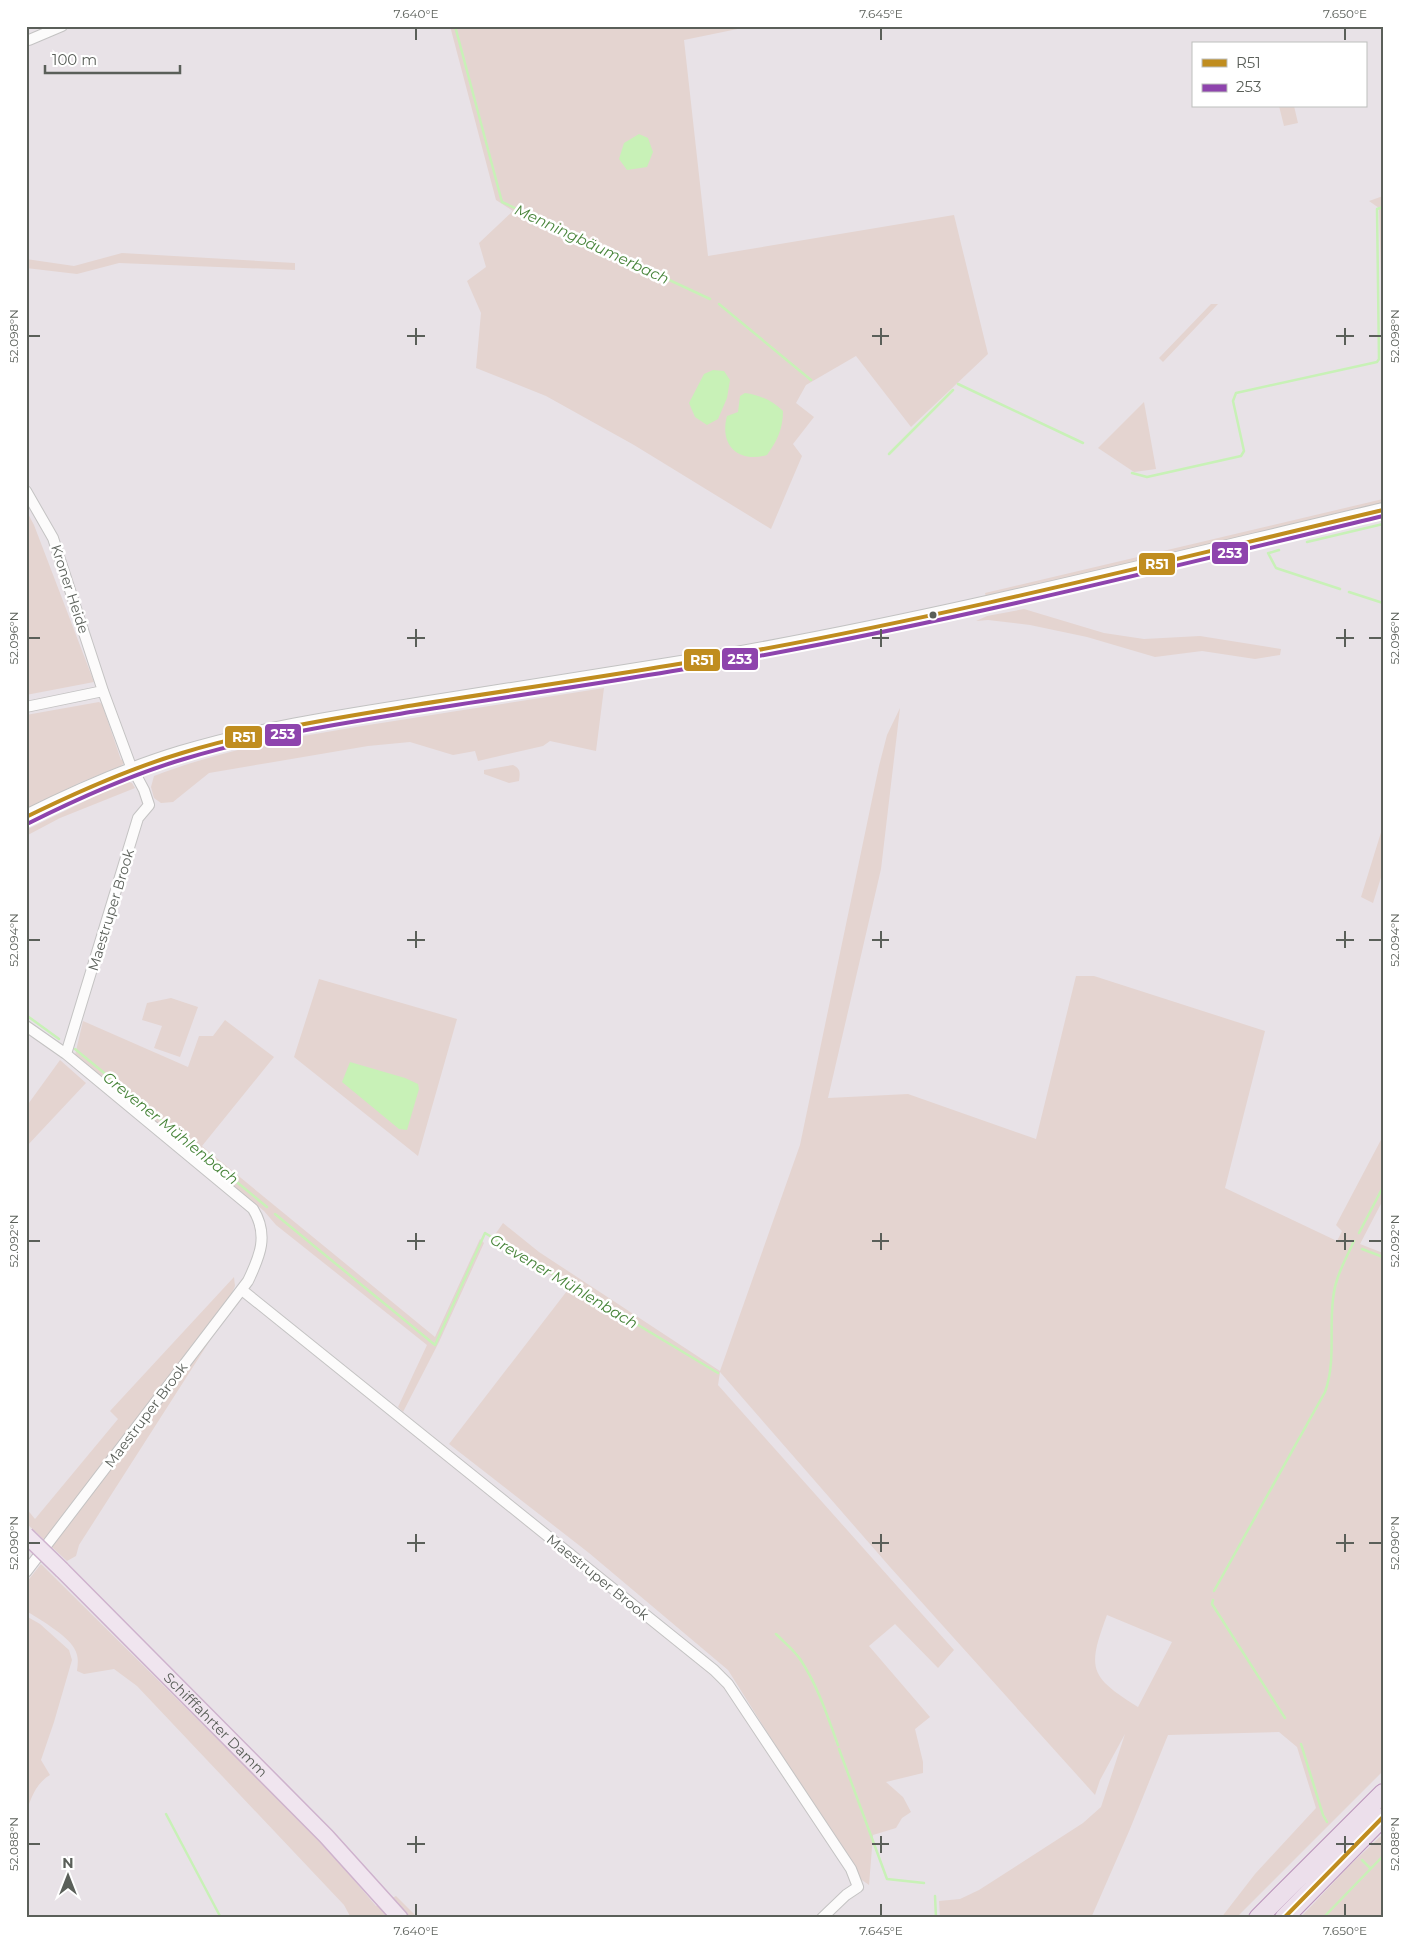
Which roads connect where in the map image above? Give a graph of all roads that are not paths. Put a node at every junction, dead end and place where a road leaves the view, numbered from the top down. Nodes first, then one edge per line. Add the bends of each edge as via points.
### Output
1 (62, 26) edge
2 (27, 38) edge
3 (26, 491) edge
4 (1383, 510) edge
5 (104, 691) junction
6 (26, 707) edge
7 (133, 769) junction
8 (26, 817) edge
9 (26, 1026) edge
10 (66, 1054) junction
11 (242, 1290) junction
12 (26, 1535) edge
13 (26, 1572) edge
14 (1381, 1794) edge
15 (1372, 1819) edge
16 (400, 1918) edge
17 (822, 1918) edge
18 (1258, 1918) edge
19 (1284, 1918) edge

1 - 2 street
3 - 5 street, Kroner Heide via 53,538
4 - 7 main road via 872,628 705,659 292,726 210,745
5 - 6 street
5 - 7 street, Kroner Heide
7 - 8 main road
7 - 10 street, Maestruper Brook via 148,804 138,818
9 - 10 street, Maestruper Brook
10 - 11 street, Maestruper Brook via 254,1209 261,1221 263,1234 256,1266
11 - 13 street, Maestruper Brook
11 - 17 street, Maestruper Brook via 728,1684 851,1869 858,1887
12 - 16 main road, Schifffahrter Damm, bridge via 319,1829
14 - 15 highway
15 - 18 highway
15 - 19 highway

